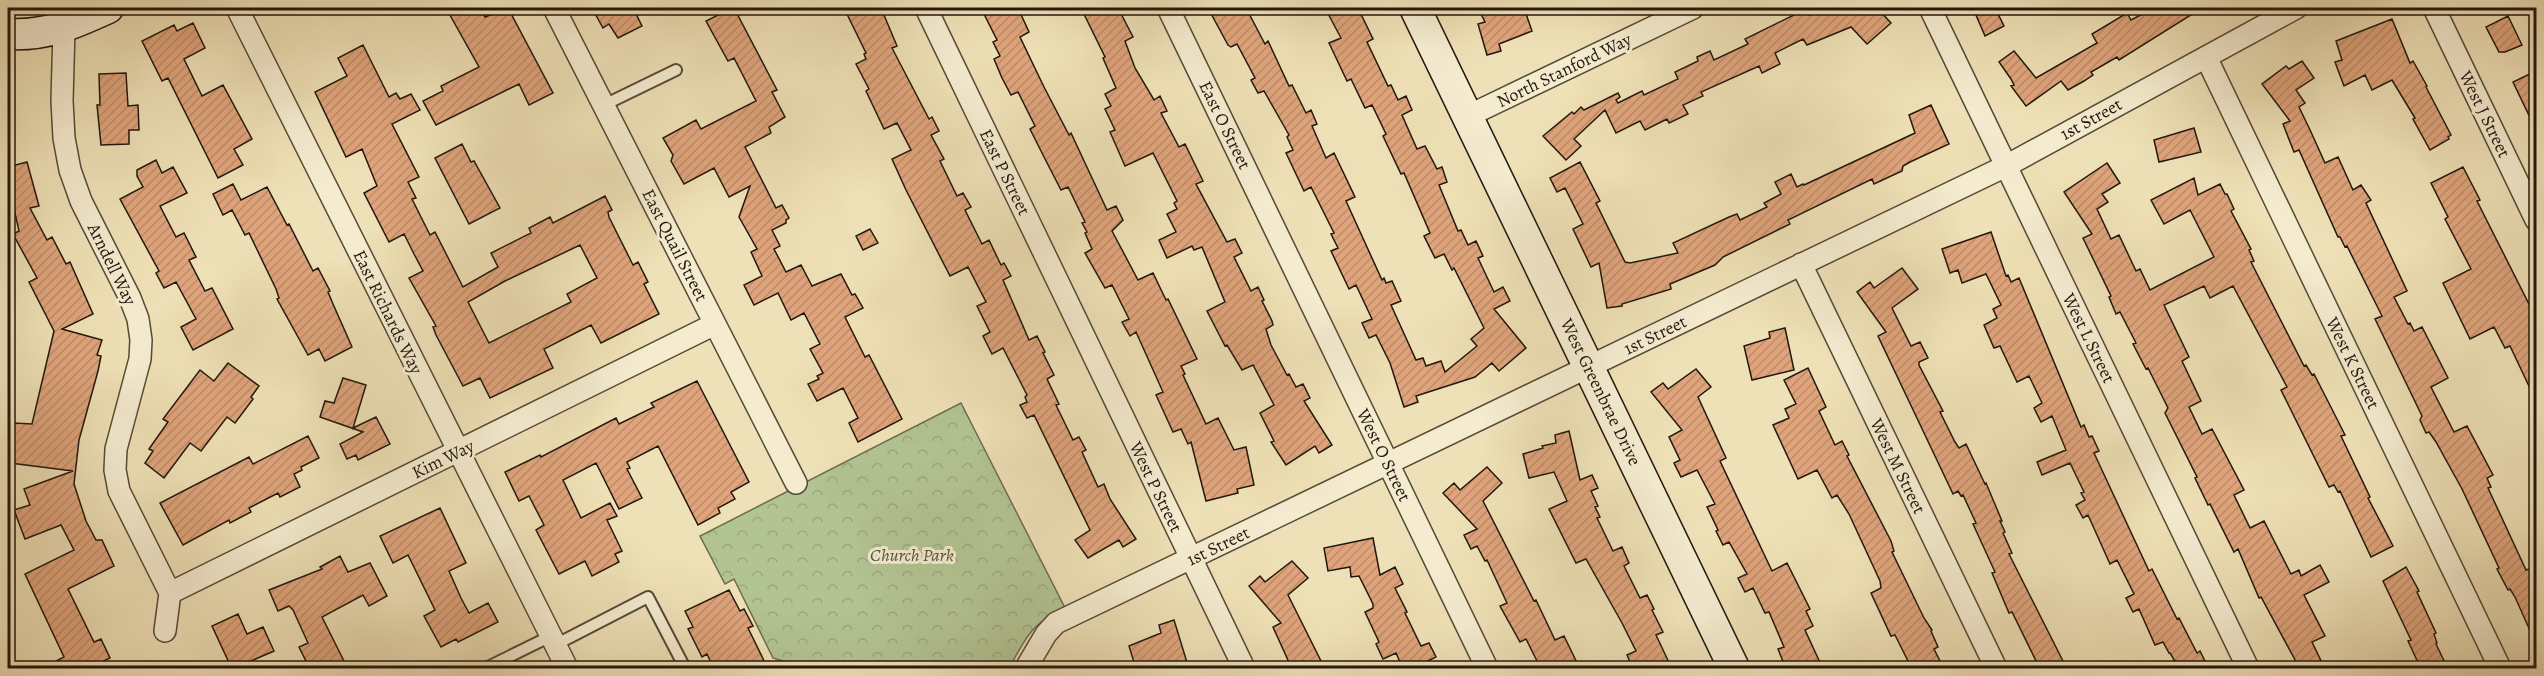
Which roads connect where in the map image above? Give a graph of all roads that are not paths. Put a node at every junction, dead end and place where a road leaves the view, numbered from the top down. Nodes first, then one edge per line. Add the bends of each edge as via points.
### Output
1 (108, 8) edge
2 (237, 8) edge
3 (554, 8) edge
4 (926, 8) edge
5 (1168, 8) edge
6 (1415, 8) edge
7 (1930, 8) edge
8 (2296, 8) edge
9 (2434, 8) edge
10 (1684, 10) edge
11 (64, 28) junction
12 (8, 34) edge
13 (2206, 57) junction
14 (676, 70) dead end
15 (604, 105) junction
16 (1468, 116) junction
17 (2006, 166) junction
18 (2536, 220) edge
19 (1281, 242) joint
20 (1801, 264) junction
21 (715, 324) junction
22 (1084, 337) joint
23 (1588, 367) junction
24 (458, 452) junction
25 (1388, 464) junction
26 (796, 483) dead end
27 (1191, 558) junction
28 (170, 593) junction
29 (165, 631) dead end
30 (553, 640) junction
31 (486, 669) edge
32 (567, 669) edge
33 (685, 669) edge
34 (1026, 669) edge
35 (1244, 669) edge
36 (1486, 669) edge
37 (1734, 669) edge
38 (1996, 669) edge
39 (2248, 669) edge
40 (2500, 669) edge

1 - 11 street
2 - 24 street, East Richards Way
3 - 15 street, East Quail Street
4 - 22 street, East P Street
5 - 19 street, East O Street
6 - 16 street, West Greenbrae Drive
7 - 17 street, West L Street
8 - 13 street, 1st Street
9 - 18 street, West J Street
10 - 16 street, North Stanford Way
11 - 12 street
11 - 28 street, Arndell Way via 62,101 70,170 81,201 130,298 141,340 115,470 119,491
13 - 17 street, 1st Street
13 - 40 street, West K Street
14 - 15 lane
15 - 21 street, East Quail Street
16 - 23 street, West Greenbrae Drive
17 - 20 street, 1st Street
17 - 39 street, West L Street
19 - 25 street, West O Street
20 - 23 street, 1st Street
20 - 38 street, West M Street
21 - 24 street, Kim Way
21 - 26 street, East Quail Street
22 - 27 street, West P Street
23 - 25 street, 1st Street
23 - 37 street, West Greenbrae Drive
24 - 28 street, Kim Way
24 - 30 street, East Richards Way
25 - 27 street, 1st Street
25 - 36 street, West O Street
27 - 34 street, 1st Street via 1056,623
27 - 35 street, West P Street
28 - 29 street
30 - 31 lane
30 - 32 street, East Richards Way
30 - 33 lane via 648,597

